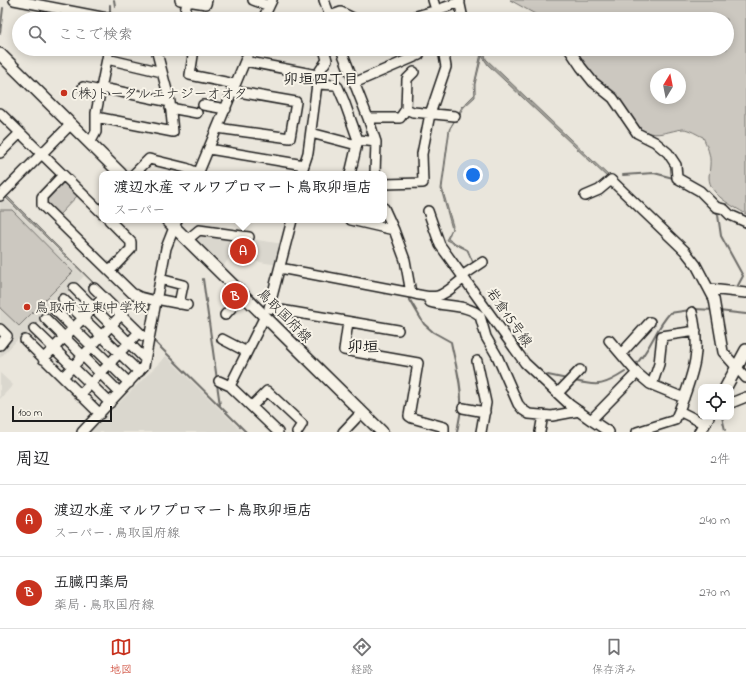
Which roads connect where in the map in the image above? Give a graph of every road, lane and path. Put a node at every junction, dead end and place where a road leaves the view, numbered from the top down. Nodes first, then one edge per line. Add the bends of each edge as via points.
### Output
1 (14, 0) edge
2 (207, 0) edge
3 (253, 0) edge
4 (324, 0) edge
5 (433, 0) edge
6 (184, 1) edge
7 (459, 1) edge
8 (270, 3) edge
9 (77, 12) edge
10 (184, 12) edge
11 (328, 12) edge
12 (437, 12) edge
13 (442, 12) edge
14 (461, 12) edge
15 (0, 54) edge
16 (108, 56) edge
17 (158, 56) edge
18 (193, 56) edge
19 (247, 56) edge
20 (326, 56) edge
21 (344, 56) edge
22 (417, 56) edge
23 (444, 56) edge
24 (574, 56) edge
25 (108, 59) junction
26 (245, 61) junction
27 (162, 72) junction
28 (414, 72) dead end
29 (317, 79) junction
30 (354, 83) junction
31 (82, 87) dead end
32 (234, 88) junction
33 (101, 90) junction
34 (170, 105) junction
35 (203, 105) dead end
36 (226, 108) junction
37 (406, 110) junction
38 (0, 113) edge
39 (198, 113) dead end
40 (430, 114) junction
41 (455, 116) dead end
42 (96, 118) junction
43 (368, 118) junction
44 (71, 124) junction
45 (217, 128) junction
46 (20, 133) junction
47 (311, 133) junction
48 (358, 140) junction
49 (376, 142) junction
50 (90, 143) junction
51 (209, 149) junction
52 (0, 153) edge
53 (41, 153) junction
54 (302, 170) edge
55 (118, 171) edge
56 (137, 171) edge
57 (193, 171) edge
58 (199, 171) edge
59 (351, 171) edge
60 (375, 171) edge
61 (63, 176) junction
62 (387, 184) edge
63 (0, 196) edge
64 (585, 196) dead end
65 (99, 210) edge
66 (428, 211) dead end
67 (387, 215) edge
68 (746, 222) edge
69 (112, 223) edge
70 (173, 223) edge
71 (174, 223) edge
72 (291, 223) edge
73 (364, 223) edge
74 (394, 230) junction
75 (249, 236) dead end
76 (187, 240) junction
77 (483, 262) dead end
78 (280, 268) junction
79 (110, 271) junction
80 (463, 277) junction
81 (160, 279) junction
82 (74, 288) dead end
83 (94, 288) dead end
84 (710, 289) junction
85 (410, 293) junction
86 (746, 293) edge
87 (243, 295) junction
88 (104, 297) junction
89 (428, 298) junction
90 (63, 299) dead end
91 (156, 300) junction
92 (93, 308) junction
93 (54, 309) dead end
94 (489, 310) junction
95 (692, 312) dead end
96 (225, 314) dead end
97 (121, 315) junction
98 (265, 316) junction
99 (480, 316) junction
100 (45, 318) dead end
101 (84, 318) junction
102 (348, 322) junction
103 (650, 322) dead end
104 (111, 325) junction
105 (73, 328) junction
106 (0, 329) edge
107 (34, 329) dead end
108 (398, 330) dead end
109 (696, 331) junction
110 (139, 332) junction
111 (101, 336) junction
112 (65, 337) junction
113 (25, 340) dead end
114 (149, 340) junction
115 (222, 340) dead end
116 (609, 340) dead end
117 (129, 343) junction
118 (0, 344) edge
119 (91, 346) junction
120 (54, 349) junction
121 (746, 350) edge
122 (119, 353) junction
123 (246, 353) junction
124 (621, 354) junction
125 (83, 355) junction
126 (44, 359) junction
127 (145, 359) junction
128 (254, 360) dead end
129 (477, 361) dead end
130 (109, 363) junction
131 (72, 366) junction
132 (737, 368) junction
133 (580, 370) dead end
134 (138, 372) junction
135 (100, 373) junction
136 (637, 373) junction
137 (63, 377) junction
138 (746, 378) edge
139 (219, 381) dead end
140 (128, 382) junction
141 (90, 384) junction
142 (728, 384) edge
143 (652, 385) junction
144 (230, 386) junction
145 (120, 392) junction
146 (558, 393) junction
147 (80, 395) junction
148 (746, 397) edge
149 (684, 398) junction
150 (734, 402) edge
151 (110, 403) junction
152 (252, 406) junction
153 (463, 408) dead end
154 (579, 411) junction
155 (679, 411) junction
156 (362, 412) junction
157 (485, 412) junction
158 (100, 414) junction
159 (543, 415) junction
160 (591, 420) junction
161 (704, 424) edge
162 (661, 428) edge
163 (82, 432) edge
164 (278, 432) edge
165 (297, 432) edge
166 (343, 432) edge
167 (382, 432) edge
168 (444, 432) edge
169 (481, 432) edge
170 (540, 432) edge
171 (609, 432) edge
172 (637, 432) edge

1 - 9 street
2 - 6 street via 206,4
3 - 8 street
4 - 11 street
5 - 12 street
6 - 10 street
7 - 13 street
7 - 14 street
15 - 44 main road
16 - 25 street
17 - 27 street
18 - 32 street via 190,75
19 - 26 street
20 - 29 street via 327,60
21 - 30 street
22 - 30 street
23 - 40 street via 446,67
24 - 68 street via 593,82 613,98 637,133 656,142 668,153 676,165 677,178 700,191 716,207
25 - 27 street
25 - 33 street
26 - 29 street
26 - 32 street
27 - 34 street
28 - 37 street via 407,79
29 - 47 street
29 - 48 street via 338,87
30 - 43 street
31 - 33 street
32 - 36 street
32 - 45 street via 296,102 290,138
33 - 34 street
33 - 42 street
34 - 39 street
34 - 42 street via 173,132
35 - 36 street
36 - 45 street
37 - 40 street
37 - 43 street via 400,118
38 - 46 street
40 - 41 street
40 - 62 street via 422,154 424,187
42 - 50 street via 96,132
43 - 49 street
44 - 50 main road
44 - 53 street
45 - 51 street
46 - 52 street
46 - 53 street
47 - 48 street via 353,144
47 - 54 street
48 - 49 street
48 - 59 street
49 - 60 street
50 - 55 main road
51 - 54 street
51 - 58 street
53 - 61 street
53 - 63 street
56 - 57 street via 149,159
61 - 65 street
61 - 79 street via 42,197 42,205
64 - 84 street via 599,190 611,180 685,251
66 - 80 street, 岩倉15号線 via 440,245
67 - 74 street
69 - 79 street via 131,242 131,249
70 - 81 street
71 - 76 main road, 鳥取国府線
72 - 78 street
73 - 74 street
74 - 85 street via 405,260
75 - 76 street via 199,230
76 - 87 main road, 鳥取国府線
77 - 80 street
78 - 85 street
78 - 102 street via 269,308
79 - 91 street via 134,295
80 - 89 street via 438,298
80 - 94 street, 岩倉15号線
81 - 91 street
81 - 91 street via 182,285 183,305
82 - 92 street
83 - 88 street
84 - 86 street
84 - 132 street via 716,308 723,352
85 - 89 street
87 - 96 street
87 - 98 main road, 鳥取国府線
88 - 92 street
88 - 97 street
89 - 99 street via 430,302 464,308
90 - 101 street
91 - 114 street
92 - 101 street
92 - 104 street
93 - 105 street
94 - 99 street
94 - 146 street, 岩倉15号線 via 525,363
95 - 109 street
97 - 104 street
97 - 110 street
98 - 123 street
98 - 156 main road, 鳥取国府線
99 - 159 street via 486,337 518,404 529,414
100 - 112 street
101 - 105 street
101 - 111 street
102 - 108 street
102 - 168 street via 344,350 418,363 409,416 444,427
103 - 124 street
104 - 111 street
104 - 117 street
105 - 112 street
105 - 119 street
106 - 118 street via 7,336
107 - 120 street
109 - 143 street via 662,336 659,364
109 - 149 street via 695,363 691,383
110 - 114 street
110 - 117 street
111 - 119 street
111 - 122 street
112 - 120 street
112 - 125 street
113 - 126 street
114 - 127 street
115 - 123 street
116 - 124 street
117 - 122 street
117 - 127 street
119 - 125 street
119 - 130 street
120 - 126 street
120 - 131 street
121 - 132 main road
122 - 130 street
122 - 134 street
123 - 128 street
123 - 144 street
124 - 136 street
125 - 131 street
125 - 135 street
126 - 137 street
127 - 134 street via 144,366
129 - 157 street via 486,404
130 - 135 street
130 - 140 street
131 - 137 street
131 - 141 street
132 - 138 street
132 - 142 main road
133 - 146 street
134 - 140 street
135 - 141 street
135 - 145 street
136 - 143 street
136 - 160 street
137 - 147 street
139 - 144 street
140 - 145 street
141 - 147 street
141 - 151 street
143 - 149 street
144 - 152 street
145 - 151 street
146 - 154 street, 岩倉15号線
147 - 158 street
148 - 150 street
149 - 155 street
151 - 158 street
152 - 164 street
152 - 165 street via 268,391 302,424
153 - 157 street
154 - 159 street
154 - 160 street, 岩倉15号線
155 - 161 street
155 - 162 street via 675,420
156 - 166 street
156 - 167 main road, 鳥取国府線
157 - 169 street
158 - 163 street
159 - 170 street
160 - 171 street, 岩倉15号線
162 - 172 street

